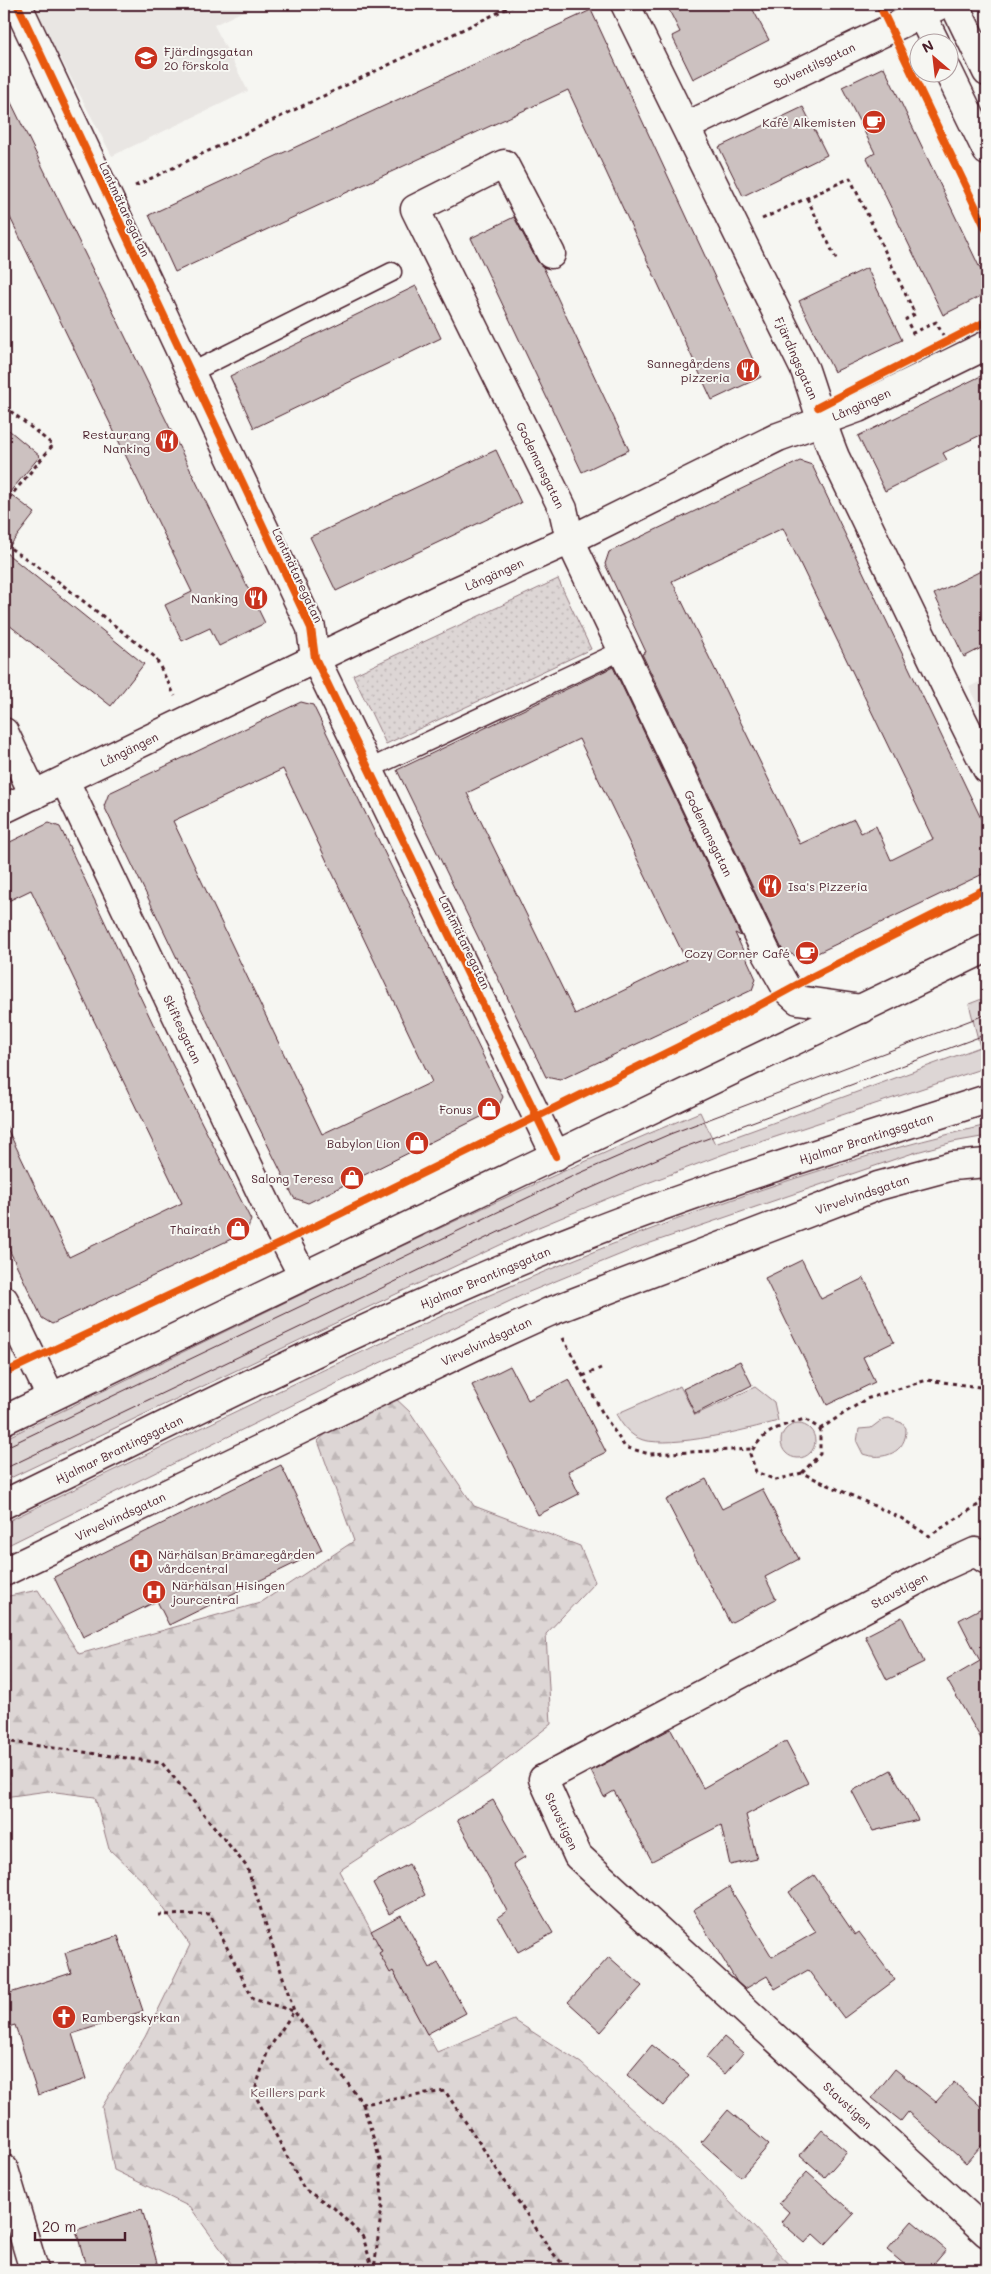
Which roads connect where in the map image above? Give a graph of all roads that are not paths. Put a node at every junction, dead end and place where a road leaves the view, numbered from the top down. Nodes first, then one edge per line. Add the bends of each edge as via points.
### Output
1 (17, 4) edge
2 (625, 4) edge
3 (954, 4) edge
4 (926, 7) edge
5 (932, 32) edge
6 (987, 72) edge
7 (953, 82) edge
8 (687, 126) junction
9 (987, 151) edge
10 (551, 254) dead end
11 (392, 272) dead end
12 (987, 345) edge
13 (190, 372) junction
14 (821, 422) junction
15 (570, 540) junction
16 (621, 651) junction
17 (315, 658) junction
18 (4, 732) edge
19 (369, 769) junction
20 (987, 769) edge
21 (65, 781) junction
22 (34, 795) junction
23 (4, 809) edge
24 (987, 948) edge
25 (862, 1010) junction
26 (987, 1099) edge
27 (556, 1156) junction
28 (987, 1163) edge
29 (303, 1276) junction
30 (4, 1300) edge
31 (50, 1397) junction
32 (4, 1420) edge
33 (4, 1504) edge
34 (981, 1556) edge
35 (4, 1572) edge
36 (4, 2169) edge
37 (987, 2233) edge
38 (34, 2270) edge

1 - 13 street, Lantmätaregatan
2 - 8 street, Fjärdingsgatan
3 - 6 street
4 - 5 street
4 - 8 street, Solventilsgatan
7 - 9 street
8 - 14 street, Fjärdingsgatan via 805,370
10 - 15 street, Godemansgatan via 504,164 416,209 563,509
11 - 13 lane
12 - 14 street, Långängen via 858,408
13 - 17 street, Lantmätaregatan via 311,628
14 - 15 street, Långängen via 778,437
14 - 20 street, Fjärdingsgatan via 888,568
15 - 16 street, Godemansgatan
15 - 17 street, Långängen
16 - 19 lane
16 - 25 street, Godemansgatan via 766,952 786,987 798,1000
17 - 19 street, Lantmätaregatan
17 - 21 street, Långängen
18 - 22 street
19 - 27 street, Lantmätaregatan
21 - 22 street, Långängen
21 - 29 street, Skiftesgatan
22 - 23 street, Långängen
24 - 25 street
25 - 27 street
26 - 33 street, Hjalmar Brantingsgatan via 783,1164 582,1236 407,1310
27 - 29 street
28 - 35 street, Virvelvindsgatan via 952,1166 878,1186 550,1312
29 - 31 street
30 - 31 street
31 - 32 street
34 - 37 street, Stavstigen via 942,1567 543,1779 578,1856
36 - 38 street

